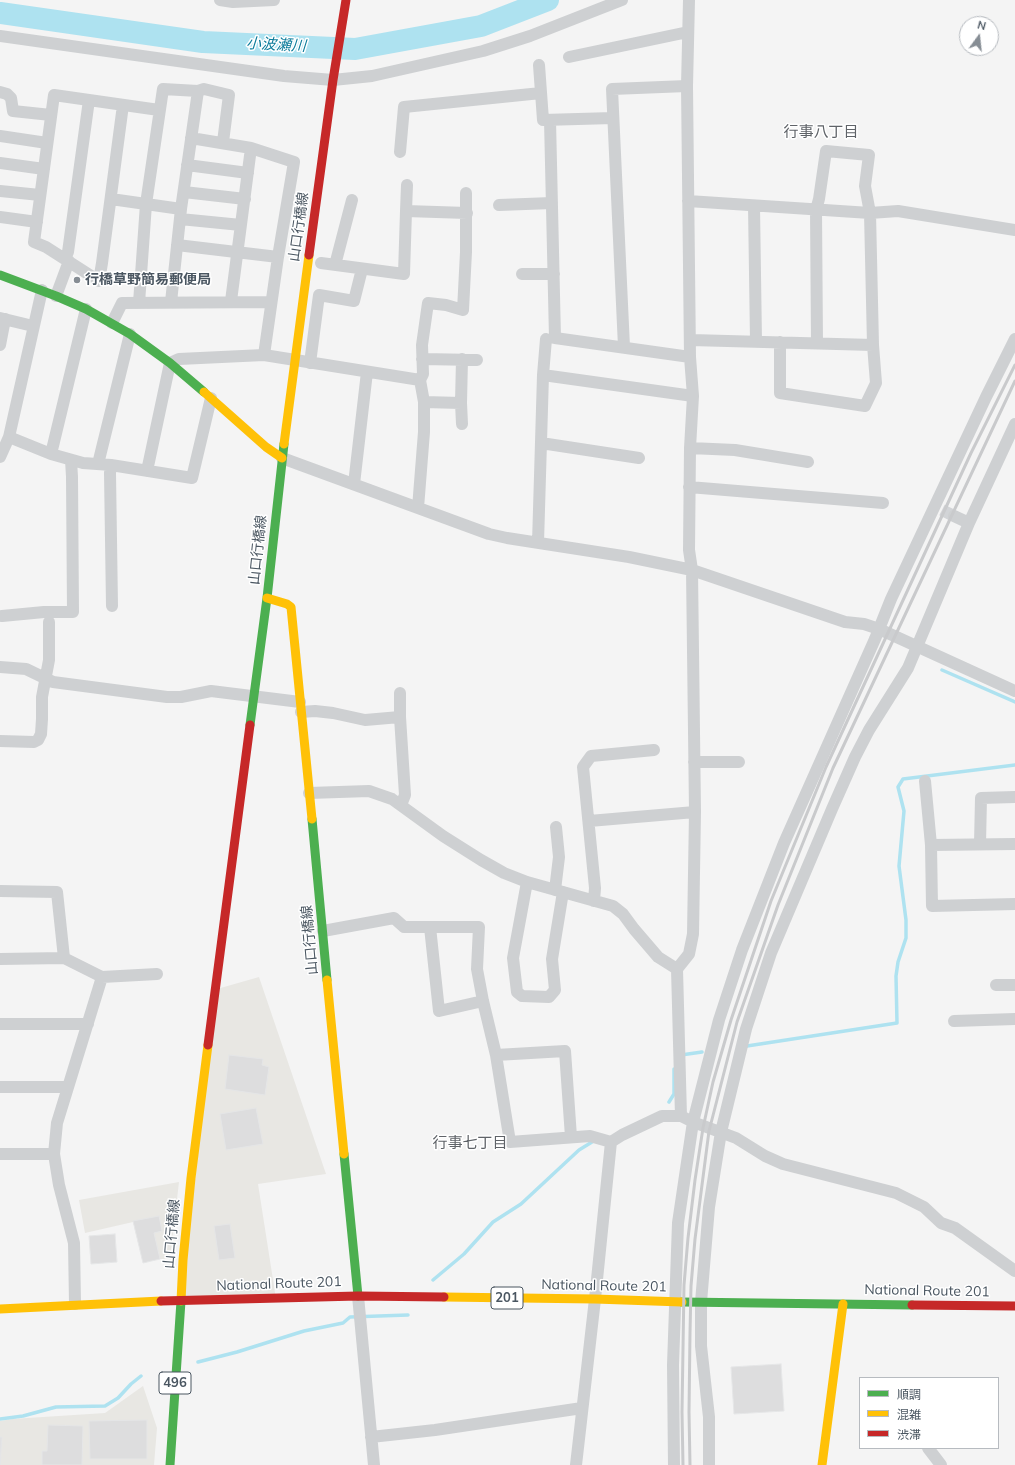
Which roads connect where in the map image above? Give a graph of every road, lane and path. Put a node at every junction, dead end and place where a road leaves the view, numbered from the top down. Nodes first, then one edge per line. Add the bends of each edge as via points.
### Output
1 (220, 0) edge
2 (274, 0) edge
3 (622, 0) edge
4 (688, 0) edge
5 (345, 3) edge
6 (688, 32) junction
7 (0, 36) edge
8 (569, 57) dead end
9 (539, 64) dead end
10 (334, 75) junction
11 (687, 86) junction
12 (198, 91) junction
13 (0, 92) edge
14 (541, 93) junction
15 (89, 100) junction
16 (123, 105) junction
17 (159, 110) junction
18 (51, 115) junction
19 (613, 118) junction
20 (550, 120) junction
21 (0, 136) edge
22 (191, 138) junction
23 (223, 142) junction
24 (47, 143) junction
25 (251, 148) junction
26 (400, 152) dead end
27 (0, 163) edge
28 (187, 165) junction
29 (44, 169) junction
30 (248, 173) junction
31 (407, 185) dead end
32 (0, 191) edge
33 (184, 192) junction
34 (466, 193) dead end
35 (40, 196) junction
36 (111, 199) junction
37 (245, 199) junction
38 (352, 200) dead end
39 (688, 201) junction
40 (552, 203) junction
41 (146, 204) junction
42 (499, 205) dead end
43 (754, 206) junction
44 (816, 210) junction
45 (406, 211) junction
46 (467, 213) junction
47 (870, 213) junction
48 (180, 214) junction
49 (0, 217) edge
50 (37, 222) junction
51 (242, 225) junction
52 (1015, 230) edge
53 (177, 246) junction
54 (238, 253) junction
55 (278, 257) junction
56 (67, 260) junction
57 (321, 263) dead end
58 (335, 265) junction
59 (362, 269) junction
60 (0, 274) edge
61 (522, 274) dead end
62 (554, 274) junction
63 (42, 290) junction
64 (56, 296) junction
65 (231, 301) junction
66 (171, 302) junction
67 (271, 302) junction
68 (139, 303) junction
69 (86, 309) junction
70 (3, 318) edge
71 (112, 323) junction
72 (33, 326) junction
73 (130, 334) junction
74 (546, 339) dead end
75 (1015, 339) edge
76 (690, 340) junction
77 (756, 341) junction
78 (780, 342) junction
79 (817, 343) junction
80 (0, 345) edge
81 (873, 345) junction
82 (624, 347) junction
83 (264, 355) junction
84 (690, 357) junction
85 (422, 359) junction
86 (295, 360) junction
87 (462, 360) junction
88 (478, 360) dead end
89 (170, 363) junction
90 (310, 363) junction
91 (367, 372) junction
92 (543, 375) junction
93 (420, 380) junction
94 (693, 396) junction
95 (211, 398) junction
96 (424, 402) junction
97 (461, 403) junction
98 (462, 424) dead end
99 (1015, 424) edge
100 (9, 437) junction
101 (541, 443) junction
102 (690, 448) junction
103 (51, 454) junction
104 (0, 457) edge
105 (282, 458) junction
106 (639, 458) dead end
107 (71, 460) junction
108 (808, 462) dead end
109 (98, 464) junction
110 (111, 465) junction
111 (147, 471) junction
112 (354, 484) junction
113 (689, 487) junction
114 (884, 503) dead end
115 (418, 508) junction
116 (954, 516) tunnel mouth
117 (969, 523) junction
118 (538, 543) junction
119 (692, 570) junction
120 (267, 598) junction
121 (112, 606) dead end
122 (2, 616) dead end
123 (49, 622) dead end
124 (879, 629) junction
125 (916, 646) junction
126 (0, 667) edge
127 (45, 678) junction
128 (1015, 691) edge
129 (400, 693) dead end
130 (254, 696) junction
131 (301, 707) junction
132 (400, 717) junction
133 (0, 742) edge
134 (654, 750) dead end
135 (694, 762) junction
136 (739, 762) dead end
137 (925, 781) dead end
138 (310, 793) junction
139 (1015, 797) edge
140 (401, 805) junction
141 (695, 812) junction
142 (589, 821) junction
143 (556, 827) dead end
144 (980, 844) junction
145 (1015, 844) edge
146 (931, 845) junction
147 (527, 882) junction
148 (0, 891) edge
149 (559, 891) junction
150 (594, 901) junction
151 (1015, 904) edge
152 (430, 927) junction
153 (323, 931) junction
154 (64, 958) junction
155 (0, 959) edge
156 (677, 969) junction
157 (157, 974) dead end
158 (102, 977) junction
159 (996, 985) dead end
160 (1015, 985) edge
161 (483, 1001) junction
162 (1015, 1019) edge
163 (954, 1021) dead end
164 (0, 1024) edge
165 (88, 1024) junction
166 (496, 1055) junction
167 (0, 1087) edge
168 (68, 1087) junction
169 (681, 1116) junction
170 (693, 1122) junction
171 (721, 1132) junction
172 (571, 1137) junction
173 (611, 1142) junction
174 (0, 1154) edge
175 (54, 1154) junction
176 (1015, 1271) edge
177 (358, 1296) junction
178 (595, 1299) junction
179 (181, 1301) junction
180 (675, 1302) junction
181 (701, 1302) junction
182 (75, 1304) junction
183 (843, 1304) junction
184 (1015, 1306) edge
185 (0, 1309) edge
186 (582, 1408) junction
187 (371, 1437) junction
188 (929, 1449) edge
189 (170, 1465) edge
190 (374, 1465) edge
191 (576, 1465) edge
192 (674, 1465) edge
193 (709, 1465) edge
194 (822, 1465) edge
195 (941, 1465) edge

1 - 2 street
3 - 10 street via 530,36 483,51 372,76
4 - 6 street
5 - 10 main road, 山口行橋線
6 - 8 street
6 - 11 street
7 - 10 street via 284,76
9 - 14 street
10 - 86 main road, 山口行橋線
11 - 19 street via 612,89
11 - 39 street
12 - 17 street via 163,89
12 - 22 street
12 - 23 street via 204,89 229,95
13 - 18 street via 11,98 13,110
14 - 20 street via 543,120
14 - 26 street via 404,107
15 - 16 street
15 - 18 street via 54,95
15 - 56 street
16 - 17 street
16 - 36 street
17 - 41 street
18 - 24 street
19 - 20 street
19 - 82 street
20 - 40 street
21 - 24 street
22 - 23 street
22 - 28 street
23 - 25 street
24 - 29 street
25 - 30 street
25 - 55 street via 294,162
27 - 29 street
28 - 30 street
28 - 33 street
29 - 35 street
30 - 37 street
31 - 45 street
32 - 35 street
33 - 37 street
33 - 48 street
34 - 46 street
35 - 50 street
36 - 41 street
36 - 56 street via 99,281
37 - 51 street
38 - 58 street
39 - 43 street
39 - 76 street
40 - 42 street
40 - 62 street
41 - 48 street
41 - 68 street
43 - 44 street
43 - 77 street
44 - 47 street
44 - 47 street via 826,151 869,155 864,186
44 - 79 street
45 - 46 street
45 - 59 street via 404,274
46 - 85 street via 463,310 428,303
47 - 52 street via 898,211
47 - 81 street
48 - 51 street
48 - 53 street
49 - 50 street
50 - 56 street via 34,242
51 - 54 street
53 - 54 street
53 - 66 street
54 - 55 street
54 - 65 street
55 - 67 street
56 - 64 street
57 - 58 street
58 - 59 street
59 - 90 street via 354,301 319,295
60 - 63 main road
61 - 62 street
62 - 82 street via 555,338
63 - 64 main road
63 - 72 street
64 - 69 main road
65 - 66 street
65 - 67 street
66 - 68 street
67 - 83 street
68 - 71 street via 122,303
69 - 71 main road
69 - 103 street
70 - 72 street
70 - 80 street
71 - 73 main road
72 - 100 street
73 - 89 main road
73 - 109 street
74 - 92 street
75 - 124 street via 938,509 891,599
76 - 77 street
76 - 84 street
77 - 78 street
78 - 79 street
78 - 81 street via 780,394 865,406 876,383
79 - 81 street
82 - 84 street
83 - 86 street
83 - 89 street via 179,359
84 - 94 street
85 - 87 street
85 - 93 street
86 - 90 street
86 - 105 main road, 山口行橋線
87 - 88 street
87 - 97 street
89 - 95 main road
89 - 111 street
90 - 91 street
91 - 93 street
91 - 112 street
92 - 94 street
92 - 101 street
93 - 96 street
94 - 102 street
95 - 105 main road
95 - 111 street via 192,478
96 - 97 street
96 - 115 street via 424,450
97 - 98 street
99 - 117 street
100 - 103 street
100 - 104 street
101 - 106 street
101 - 118 street
102 - 108 street via 735,450
102 - 113 street
103 - 107 street
105 - 112 street
105 - 120 main road, 山口行橋線
107 - 109 street
107 - 122 street via 73,612
109 - 110 street
110 - 111 street
110 - 121 street
112 - 115 street
113 - 114 street
113 - 119 street via 689,550
115 - 118 street via 489,534
116 - 117 street
117 - 125 street
118 - 119 street
119 - 124 street via 845,622
119 - 135 street
120 - 130 main road, 山口行橋線
120 - 131 main road, 山口行橋線 via 291,607
123 - 127 street via 49,660
124 - 125 street
124 - 170 street via 756,911 719,1020
125 - 128 street
125 - 171 street via 908,668 855,757 771,953 746,1029
126 - 127 street via 26,669
127 - 130 street via 53,682 175,698 211,692
127 - 133 street via 41,734 38,740
129 - 132 street
130 - 131 street
130 - 179 main road, 山口行橋線 via 191,1178
131 - 132 street via 365,720
131 - 138 main road, 山口行橋線
132 - 140 street via 405,795
134 - 142 street via 591,756 584,767
135 - 136 street
135 - 141 street
137 - 146 street
138 - 140 street via 369,791 386,796
138 - 153 main road, 山口行橋線
139 - 144 street via 981,798
140 - 147 street via 481,860
141 - 142 street
141 - 156 street via 693,934 689,954
142 - 150 street
143 - 149 street
144 - 145 street
144 - 146 street
146 - 151 street via 932,906
147 - 149 street
147 - 149 street via 513,958 517,992 522,996 549,997 556,990 552,959
148 - 154 street via 57,892
149 - 150 street
150 - 156 street via 613,906 623,914 658,957
152 - 153 street via 404,927 394,918
152 - 161 street via 479,927 477,969
152 - 161 street via 439,1011
153 - 177 main road, 山口行橋線
154 - 155 street
154 - 158 street
156 - 169 street
157 - 158 street
158 - 165 street
159 - 160 street
161 - 166 street
162 - 163 street
164 - 165 street
165 - 168 street
166 - 172 street via 510,1142
166 - 172 street via 565,1051
167 - 168 street
168 - 175 street via 57,1122
169 - 170 street
169 - 173 street via 662,1116
170 - 171 street
170 - 180 street via 678,1223
171 - 176 street via 783,1164 896,1193 924,1207 941,1222 955,1228
171 - 181 street via 709,1207
172 - 173 street via 590,1136
173 - 178 street
174 - 175 street
175 - 182 street via 74,1243
177 - 178 main road, National Route 201 / 201
177 - 179 main road, National Route 201 / 201
177 - 187 street
178 - 180 main road, National Route 201 / 201
178 - 186 street
179 - 182 main road, National Route 201 / 201
179 - 189 main road, 496
180 - 181 main road, National Route 201 / 201
180 - 192 street
181 - 183 main road, National Route 201 / 201
181 - 193 street via 701,1346 708,1412
182 - 185 main road, National Route 201 / 201
183 - 184 main road, National Route 201 / 201
183 - 194 main road
186 - 187 street
186 - 191 street
187 - 190 street
188 - 195 street

